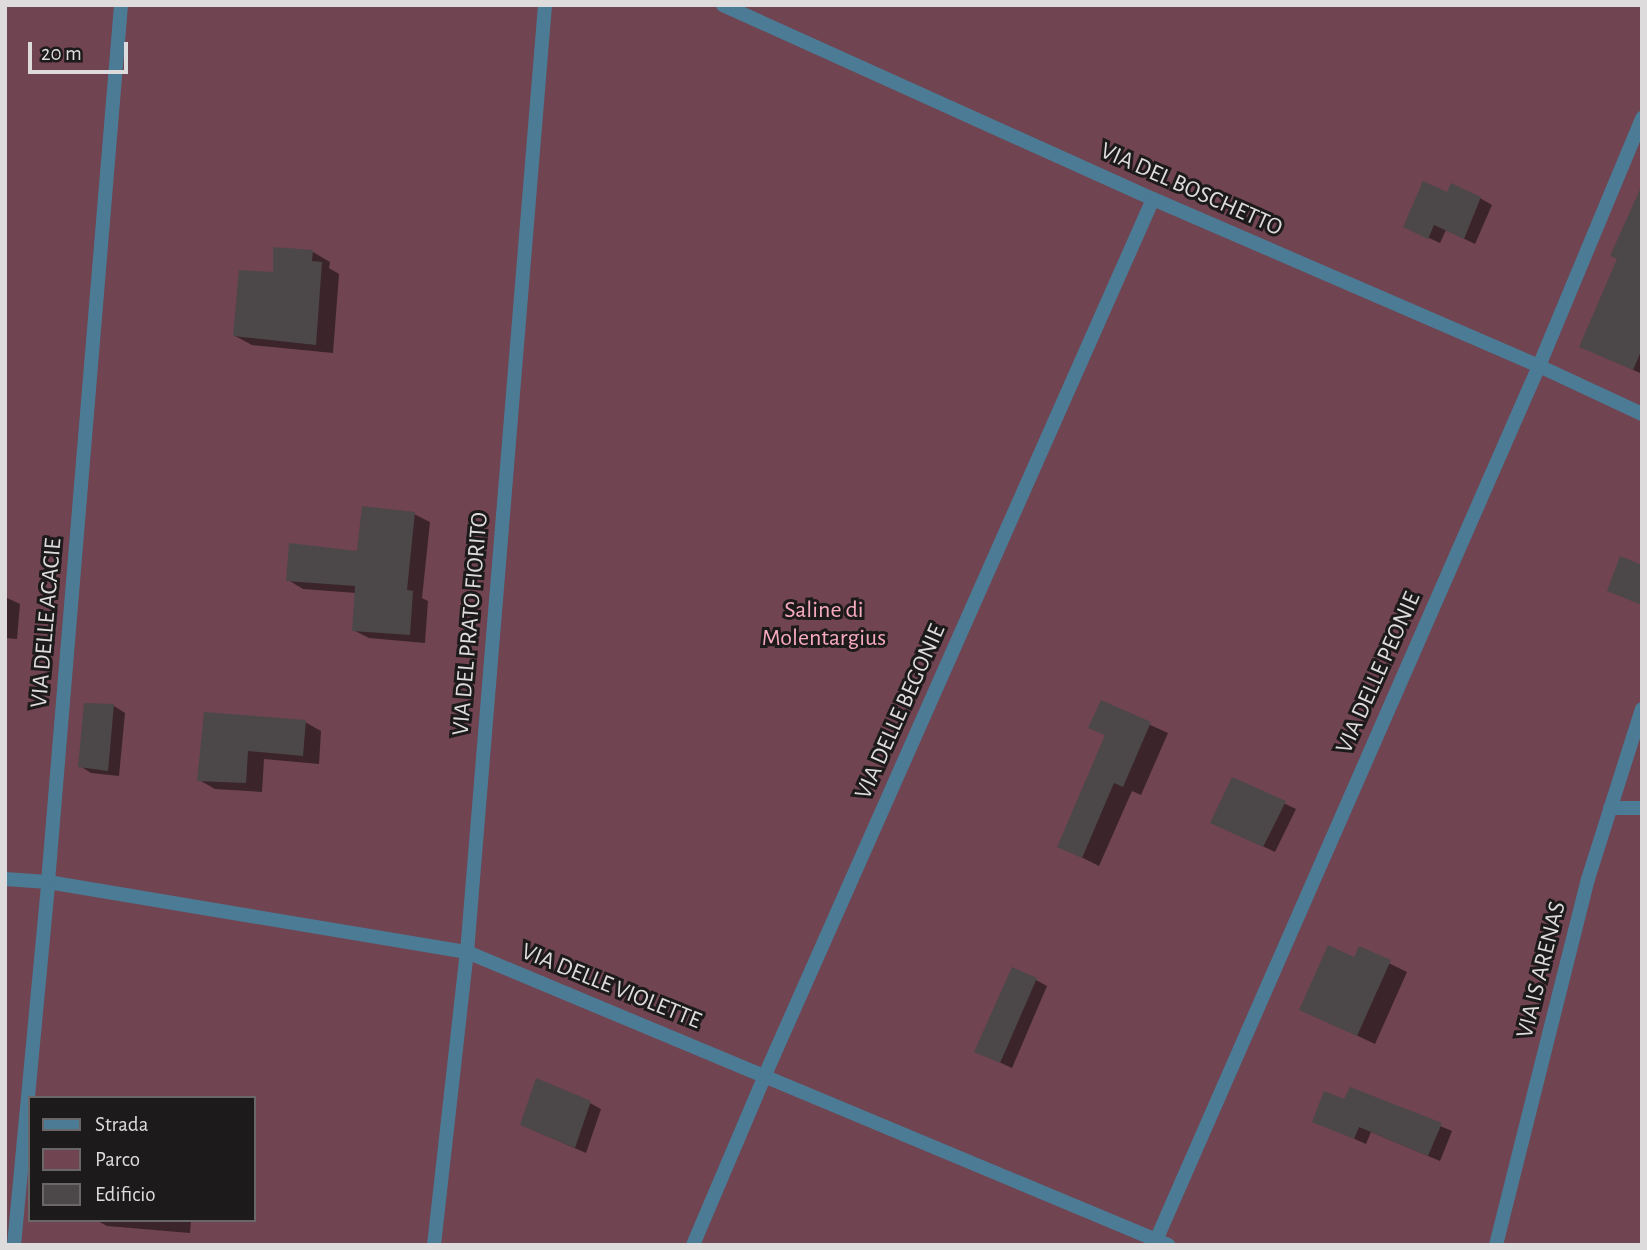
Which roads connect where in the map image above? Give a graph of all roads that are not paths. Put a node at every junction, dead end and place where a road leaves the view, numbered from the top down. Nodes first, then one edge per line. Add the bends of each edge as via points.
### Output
1 (121, 5) edge
2 (545, 5) edge
3 (723, 5) edge
4 (1642, 118) edge
5 (1153, 199) junction
6 (1539, 366) junction
7 (1642, 414) edge
8 (1642, 709) edge
9 (1610, 808) junction
10 (1642, 808) edge
11 (5, 879) edge
12 (48, 882) junction
13 (467, 953) junction
14 (765, 1074) junction
15 (1159, 1243) edge
16 (14, 1245) edge
17 (434, 1245) edge
18 (693, 1245) edge
19 (1496, 1245) edge

1 - 12 street, VIA DELLE ACACIE
2 - 13 street, VIA DEL PRATO FIORITO
3 - 5 street, VIA DEL BOSCHETTO
4 - 6 street, VIA DELLE PEONIE
5 - 6 street, VIA DEL BOSCHETTO
5 - 14 street, VIA DELLE BEGONIE
6 - 7 street, VIA DEL BOSCHETTO
6 - 15 street, VIA DELLE PEONIE
8 - 9 street, VIA IS ARENAS
9 - 10 street
9 - 19 street, VIA IS ARENAS
11 - 12 street, VIA DELLE VIOLETTE
12 - 13 street, VIA DELLE VIOLETTE
12 - 16 street, VIA DELLE ACACIE
13 - 14 street, VIA DELLE VIOLETTE
13 - 17 street, VIA DEL PRATO FIORITO
14 - 15 street, VIA DELLE VIOLETTE
14 - 18 street, VIA DELLE BEGONIE

